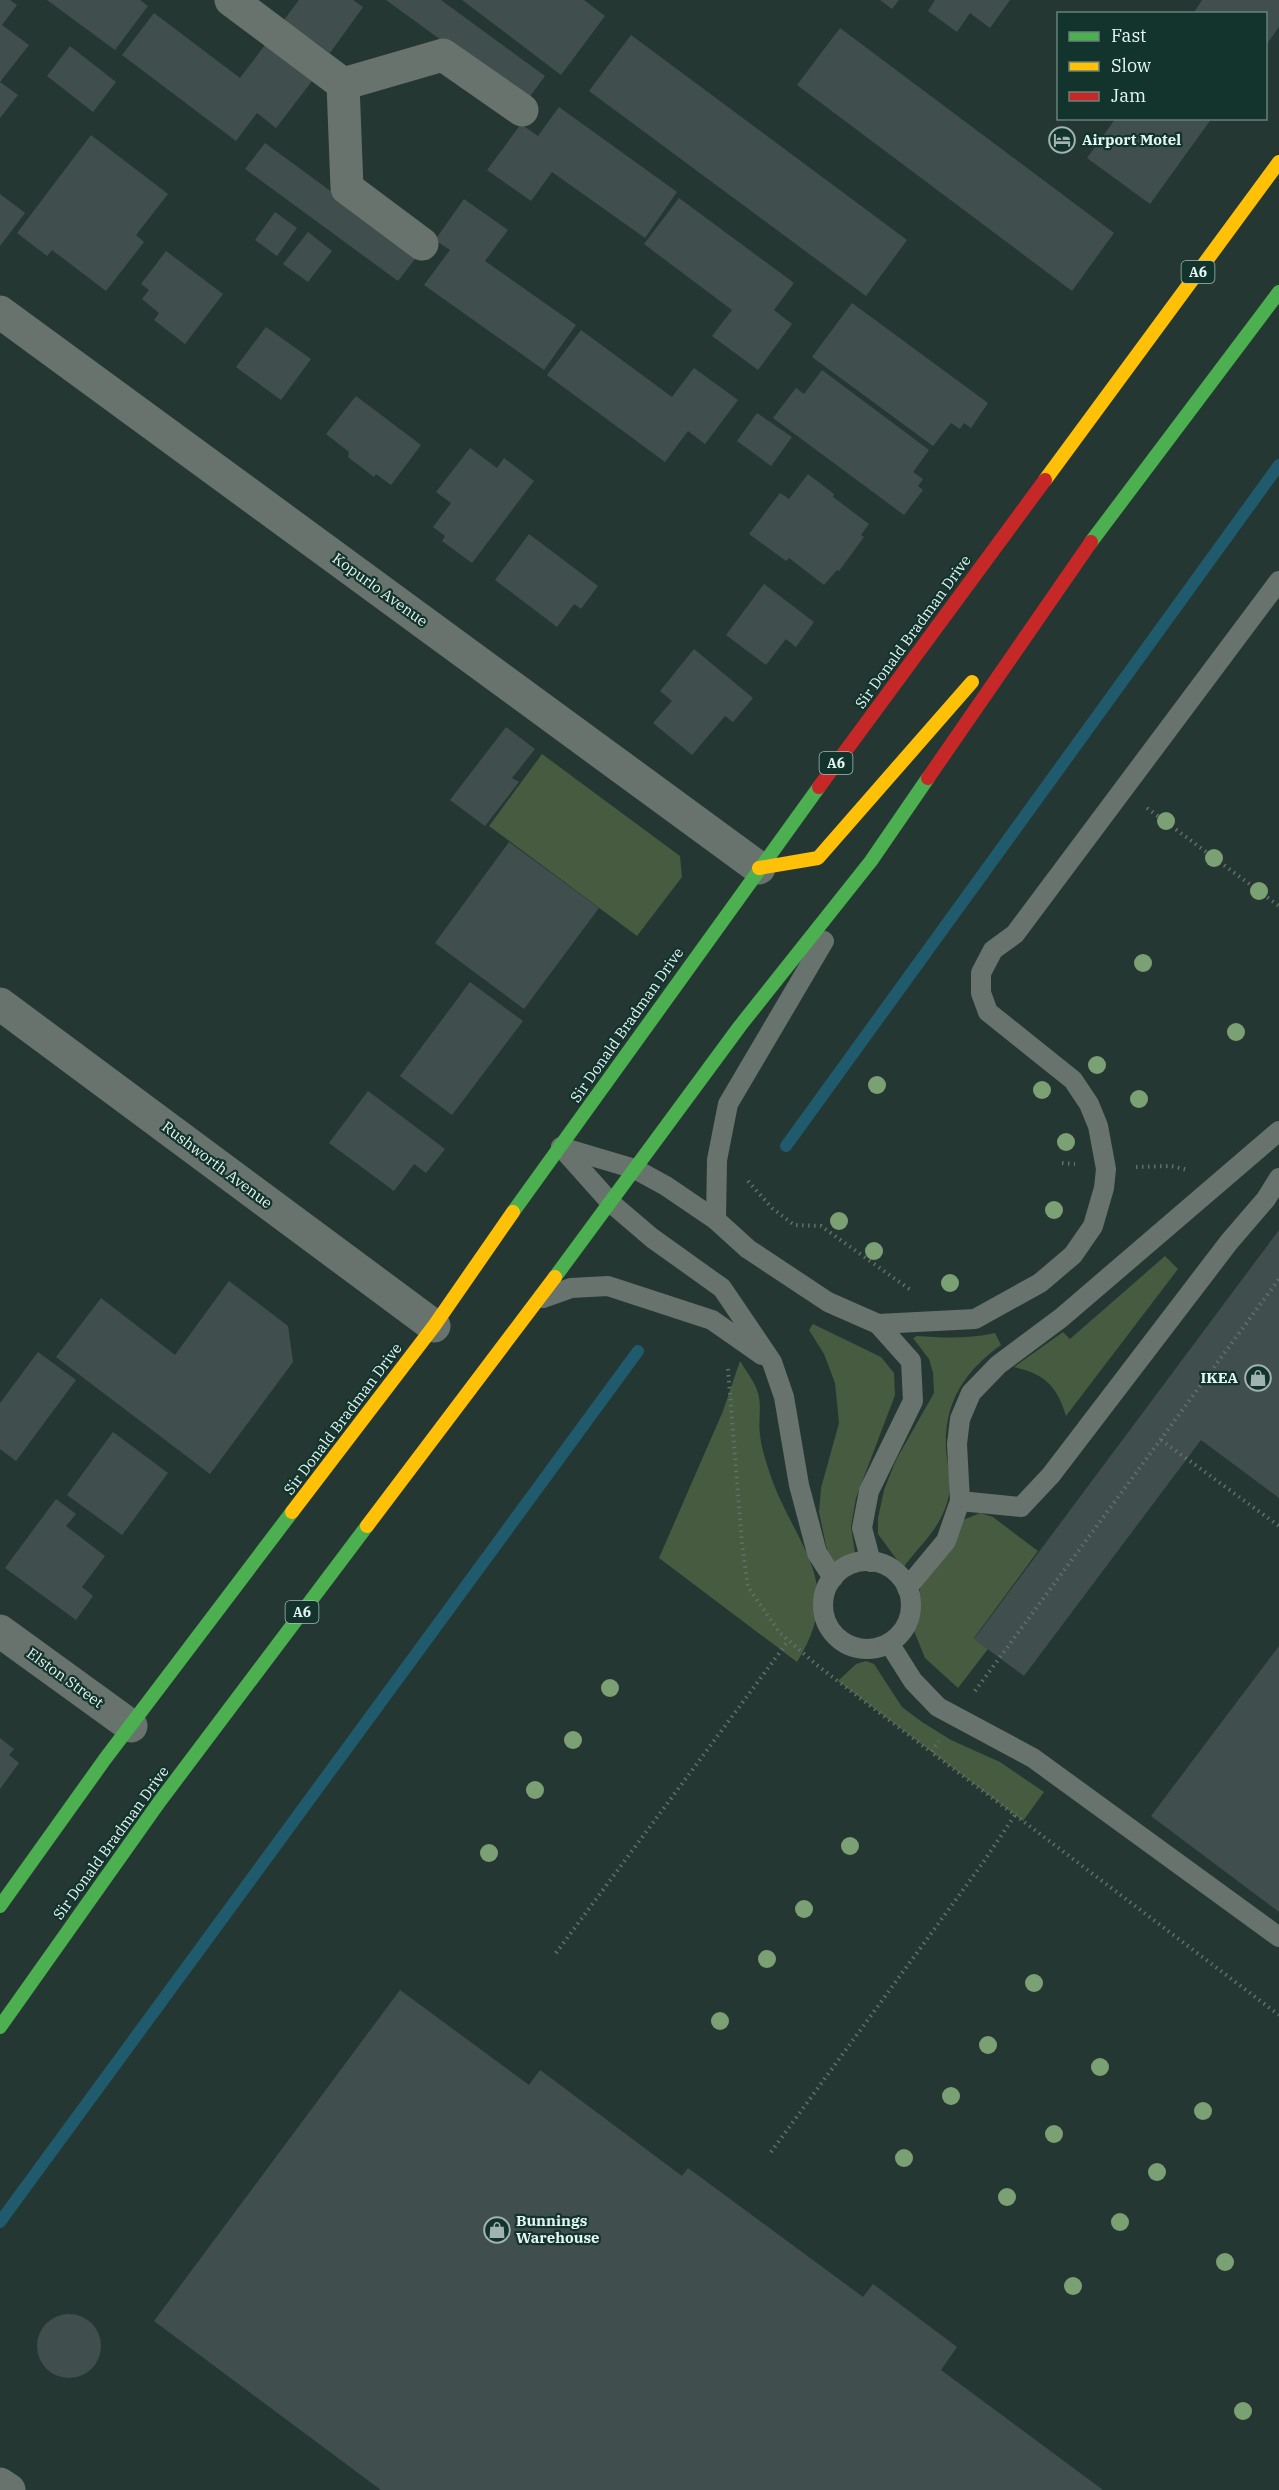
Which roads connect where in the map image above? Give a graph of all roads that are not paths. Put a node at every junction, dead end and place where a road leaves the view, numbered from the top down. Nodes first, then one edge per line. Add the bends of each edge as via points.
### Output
1 (231, 0) edge
2 (343, 84) junction
3 (522, 110) dead end
4 (1279, 162) edge
5 (422, 244) dead end
6 (1279, 292) edge
7 (0, 312) edge
8 (1072, 568) junction
9 (1279, 581) edge
10 (995, 656) dead end
11 (980, 673) dead end
12 (871, 861) junction
13 (759, 868) junction
14 (0, 1004) edge
15 (1278, 1133) edge
16 (561, 1147) junction
17 (635, 1169) junction
18 (1279, 1178) edge
19 (611, 1203) junction
20 (716, 1220) junction
21 (538, 1300) junction
22 (878, 1324) junction
23 (434, 1326) junction
24 (772, 1362) junction
25 (960, 1501) junction
26 (871, 1562) junction
27 (833, 1578) junction
28 (907, 1588) junction
29 (0, 1631) edge
30 (889, 1642) junction
31 (131, 1726) junction
32 (0, 1906) edge
33 (1279, 1936) edge
34 (0, 2027) edge
35 (0, 2484) edge
36 (9, 2490) edge

1 - 2 street
2 - 3 street via 443,55
2 - 5 street via 347,188
4 - 13 main road, Sir Donald Bradman Drive / A6
6 - 8 main road, Sir Donald Bradman Drive / A6
7 - 13 street, Kopurlo Avenue
8 - 10 main road
8 - 12 main road, Sir Donald Bradman Drive / A6
9 - 22 lane via 1016,934 993,950 981,974 981,993 988,1012 1073,1080 1089,1104 1098,1126 1106,1169 1093,1226 1073,1254 1040,1284 975,1318
11 - 13 main road via 818,858
12 - 17 main road, Sir Donald Bradman Drive / A6 via 740,1026
12 - 20 lane via 728,1104 717,1160
13 - 16 main road, Sir Donald Bradman Drive / A6
14 - 23 street, Rushworth Avenue
15 - 25 lane via 1061,1318 998,1365 971,1393 960,1419 957,1444
16 - 17 lane
16 - 19 lane
16 - 23 main road, Sir Donald Bradman Drive / A6
17 - 19 main road, Sir Donald Bradman Drive / A6
17 - 20 lane
18 - 25 lane via 1051,1476 1021,1508
19 - 21 main road, Sir Donald Bradman Drive / A6
19 - 24 lane via 722,1288
20 - 22 lane via 748,1249 828,1302
21 - 24 lane via 571,1288 608,1286 712,1320
21 - 34 main road, Sir Donald Bradman Drive / A6 via 160,1801
22 - 26 lane via 911,1361 913,1401 869,1491 861,1528
23 - 31 main road, Sir Donald Bradman Drive / A6
24 - 27 lane via 784,1397 799,1485 817,1553
25 - 28 lane via 946,1541
26 - 27 lane via 850,1564
26 - 28 lane via 892,1569
27 - 30 lane via 824,1596 823,1611 836,1636 861,1649
28 - 30 lane via 911,1607 908,1621
29 - 31 street, Elston Street
30 - 33 lane via 913,1681 938,1707 1033,1758
31 - 32 main road, Sir Donald Bradman Drive / A6
35 - 36 street

